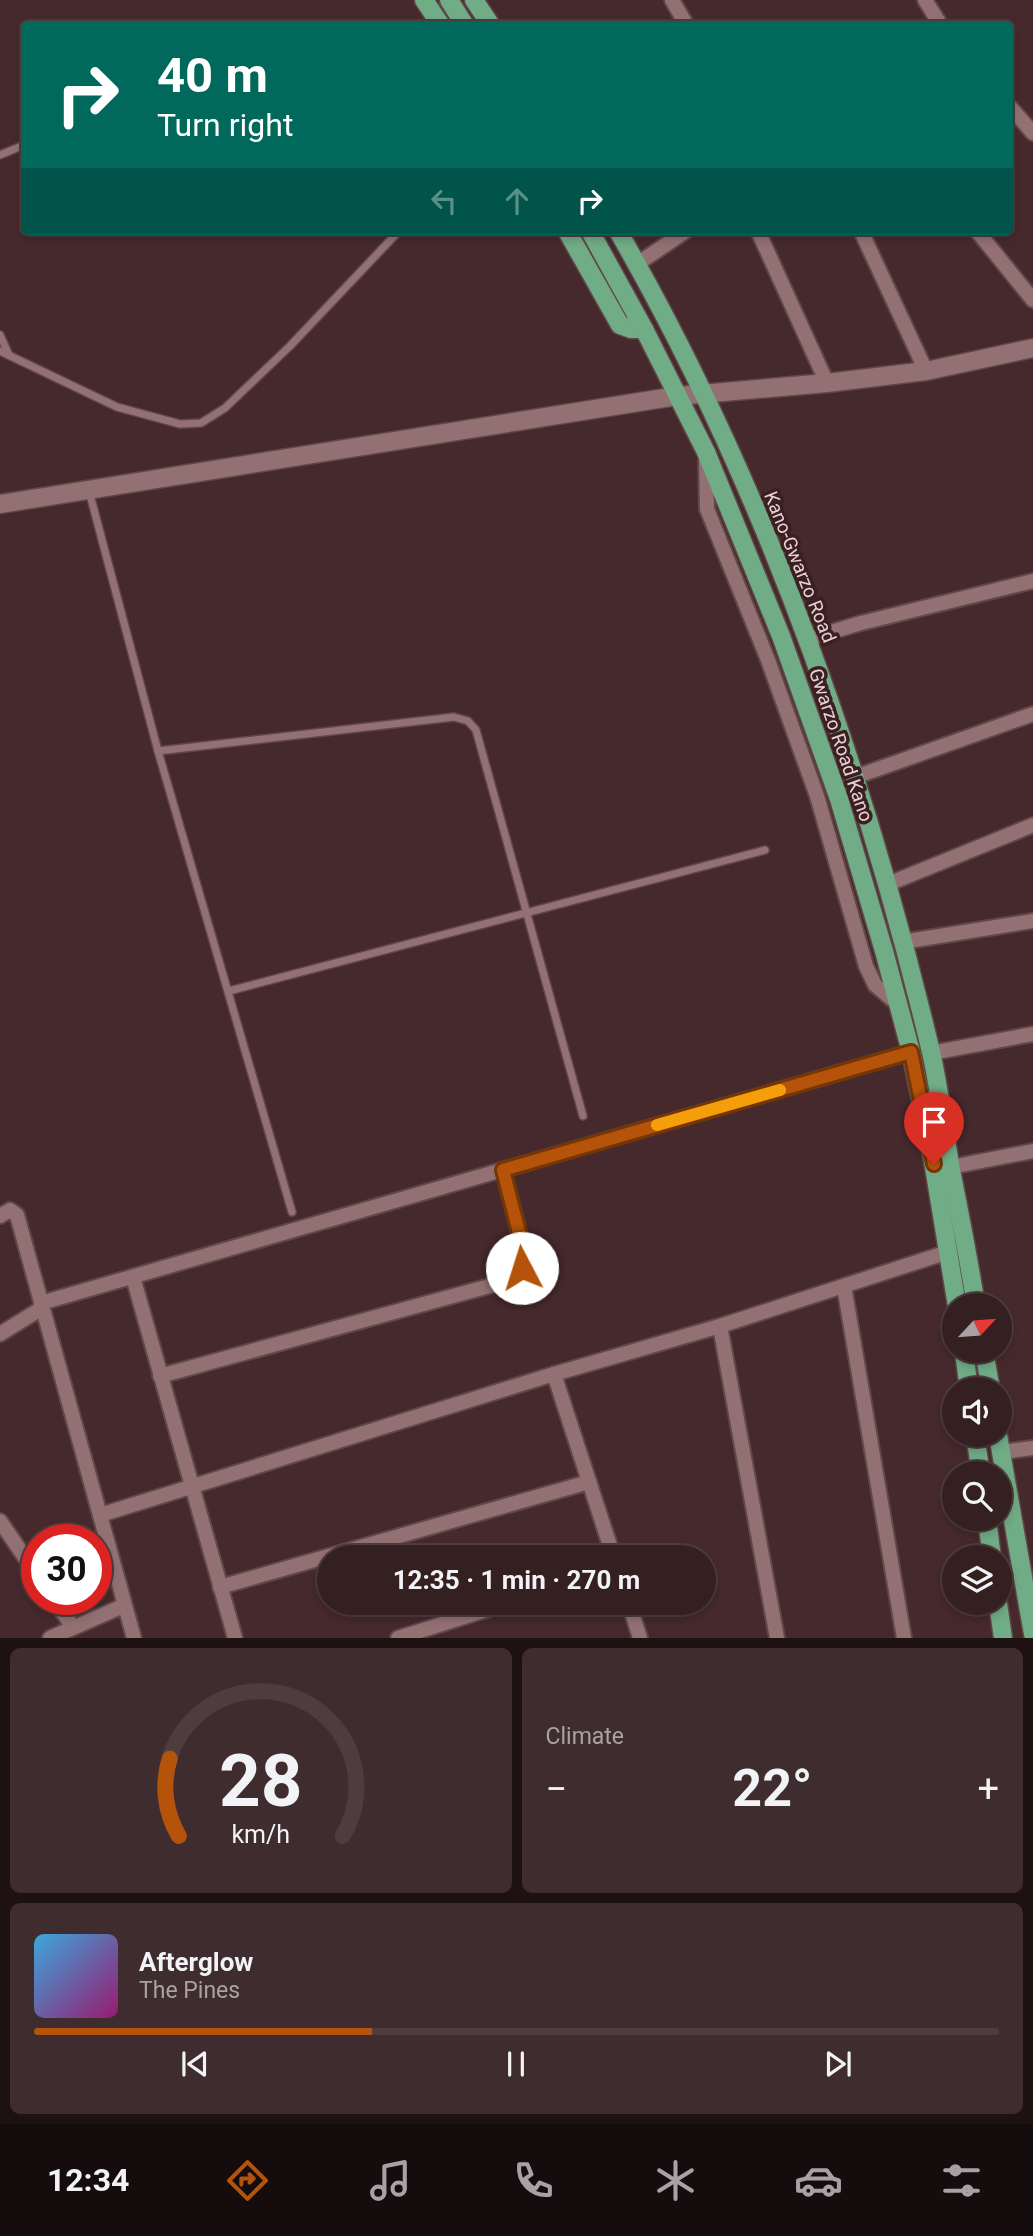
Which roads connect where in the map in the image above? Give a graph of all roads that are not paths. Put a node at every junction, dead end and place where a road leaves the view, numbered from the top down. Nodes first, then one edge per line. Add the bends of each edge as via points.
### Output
1 (424, 0) edge
2 (449, 0) edge
3 (474, 0) edge
4 (671, 0) edge
5 (925, 0) edge
6 (438, 21) edge
7 (462, 21) edge
8 (488, 21) edge
9 (684, 21) edge
10 (938, 21) edge
11 (1013, 110) edge
12 (1033, 133) edge
13 (21, 146) edge
14 (0, 155) edge
15 (395, 235) edge
16 (569, 235) edge
17 (592, 235) edge
18 (620, 235) edge
19 (680, 235) edge
20 (760, 235) edge
21 (863, 235) edge
22 (980, 235) edge
23 (637, 264) junction
24 (1033, 300) edge
25 (644, 329) junction
26 (0, 335) edge
27 (1033, 348) edge
28 (0, 351) edge
29 (9, 355) junction
30 (926, 371) junction
31 (827, 383) junction
32 (704, 394) junction
33 (677, 396) junction
34 (89, 490) junction
35 (0, 504) edge
36 (1033, 581) edge
37 (808, 639) junction
38 (1033, 714) edge
39 (158, 751) junction
40 (855, 777) junction
41 (1033, 825) edge
42 (765, 850) dead end
43 (888, 884) junction
44 (526, 911) junction
45 (1033, 921) edge
46 (902, 942) junction
47 (229, 991) junction
48 (1033, 1034) edge
49 (911, 1052) junction
50 (931, 1054) junction
51 (583, 1116) dead end
52 (1033, 1151) edge
53 (951, 1167) junction
54 (503, 1170) junction
55 (292, 1212) dead end
56 (0, 1216) edge
57 (948, 1252) junction
58 (133, 1277) junction
59 (844, 1286) junction
60 (955, 1293) edge
61 (974, 1293) edge
62 (42, 1306) junction
63 (720, 1326) junction
64 (0, 1334) edge
65 (554, 1374) junction
66 (160, 1376) junction
67 (1012, 1445) edge
68 (1001, 1447) edge
69 (1033, 1448) edge
70 (589, 1482) junction
71 (191, 1488) junction
72 (100, 1515) junction
73 (0, 1521) edge
74 (610, 1545) edge
75 (21, 1551) edge
76 (1028, 1567) edge
77 (220, 1587) junction
78 (123, 1606) junction
79 (65, 1615) edge
80 (469, 1615) edge
81 (633, 1615) edge
82 (1000, 1615) edge
83 (73, 1627) junction
84 (1033, 1634) edge
85 (50, 1637) edge
86 (134, 1637) edge
87 (235, 1637) edge
88 (398, 1637) edge
89 (640, 1637) edge
90 (777, 1637) edge
91 (904, 1637) edge
92 (1003, 1637) edge

1 - 6 main road
2 - 7 main road
3 - 8 main road
4 - 9 street
5 - 10 street
11 - 12 street
13 - 14 lane
15 - 29 lane via 290,346 225,408 201,423 180,424 117,407
16 - 25 main road via 620,325
17 - 25 main road, Gwarzo Road Kano
18 - 23 main road, Kano-Gwarzo Road
19 - 23 street
20 - 31 street
21 - 30 street
22 - 24 street
23 - 32 main road, Kano-Gwarzo Road
25 - 33 main road, Gwarzo Road Kano
26 - 29 lane
27 - 30 street
28 - 29 lane
30 - 31 street
31 - 32 street
32 - 33 street
32 - 37 main road, Kano-Gwarzo Road
33 - 34 street
33 - 49 main road, Gwarzo Road Kano via 754,566 810,715 839,799
34 - 35 street
34 - 39 lane
36 - 37 street
37 - 40 main road, Kano-Gwarzo Road
38 - 40 street
39 - 44 lane via 454,717 468,721 476,730
39 - 47 lane
40 - 43 main road, Kano-Gwarzo Road
41 - 43 street
42 - 44 lane
43 - 46 main road, Kano-Gwarzo Road
44 - 47 lane
44 - 51 lane
45 - 46 street
46 - 50 main road, Kano-Gwarzo Road
47 - 55 lane
48 - 50 street
49 - 54 street
49 - 57 main road, Gwarzo Road Kano
50 - 53 main road, Kano-Gwarzo Road
52 - 53 street
53 - 61 main road, Kano-Gwarzo Road
54 - 58 street
54 - 66 street via 523,1248 522,1268 508,1281
56 - 62 street via 10,1210 17,1215
57 - 59 street
57 - 60 main road, Gwarzo Road Kano
58 - 62 street
58 - 66 street
59 - 63 street
59 - 91 street
62 - 64 street
62 - 72 street
63 - 65 street
63 - 90 street
65 - 70 street
65 - 71 street
66 - 71 street
67 - 69 street
68 - 76 main road
70 - 74 street
70 - 77 street
71 - 72 street
71 - 77 street
72 - 78 street
73 - 75 street
76 - 84 main road
77 - 87 street
78 - 83 street
78 - 86 street
79 - 83 street
80 - 88 street
81 - 89 street
82 - 92 main road
83 - 85 street

